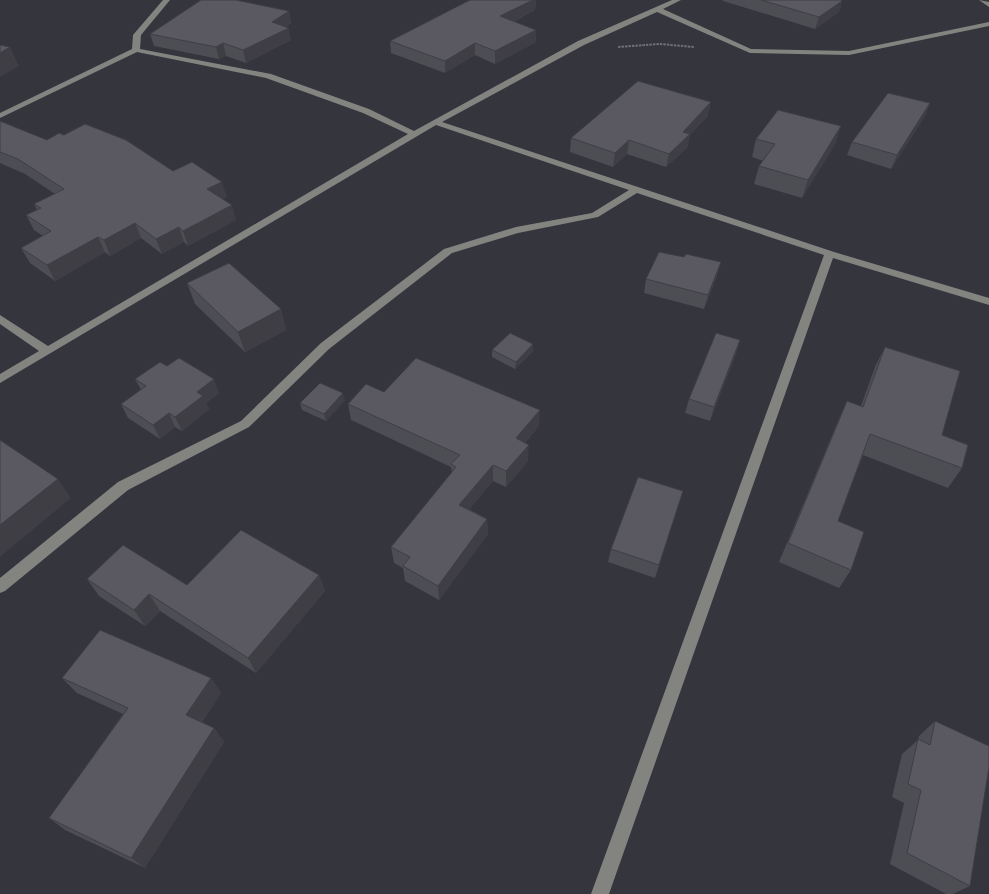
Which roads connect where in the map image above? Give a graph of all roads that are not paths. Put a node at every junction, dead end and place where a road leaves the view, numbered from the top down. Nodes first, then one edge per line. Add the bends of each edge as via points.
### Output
1 (167, 0) edge
2 (678, 0) edge
3 (982, 0) edge
4 (989, 5) edge
5 (656, 9) junction
6 (989, 24) edge
7 (136, 50) junction
8 (0, 116) edge
9 (435, 122) junction
10 (415, 134) junction
11 (637, 189) junction
12 (830, 254) junction
13 (989, 302) edge
14 (0, 319) edge
15 (48, 350) junction
16 (0, 379) edge
17 (0, 587) edge
18 (600, 894) edge

1 - 7 street via 136,35
2 - 5 street
3 - 4 street
5 - 6 street via 750,51 849,53
5 - 9 street via 581,43
7 - 8 street
7 - 10 street via 268,76 366,111
9 - 10 street
9 - 11 street
10 - 15 street
11 - 12 street
11 - 17 street via 595,215 516,230 448,251 325,346 244,424 123,486
12 - 13 street
12 - 18 street
14 - 15 street
15 - 16 street

